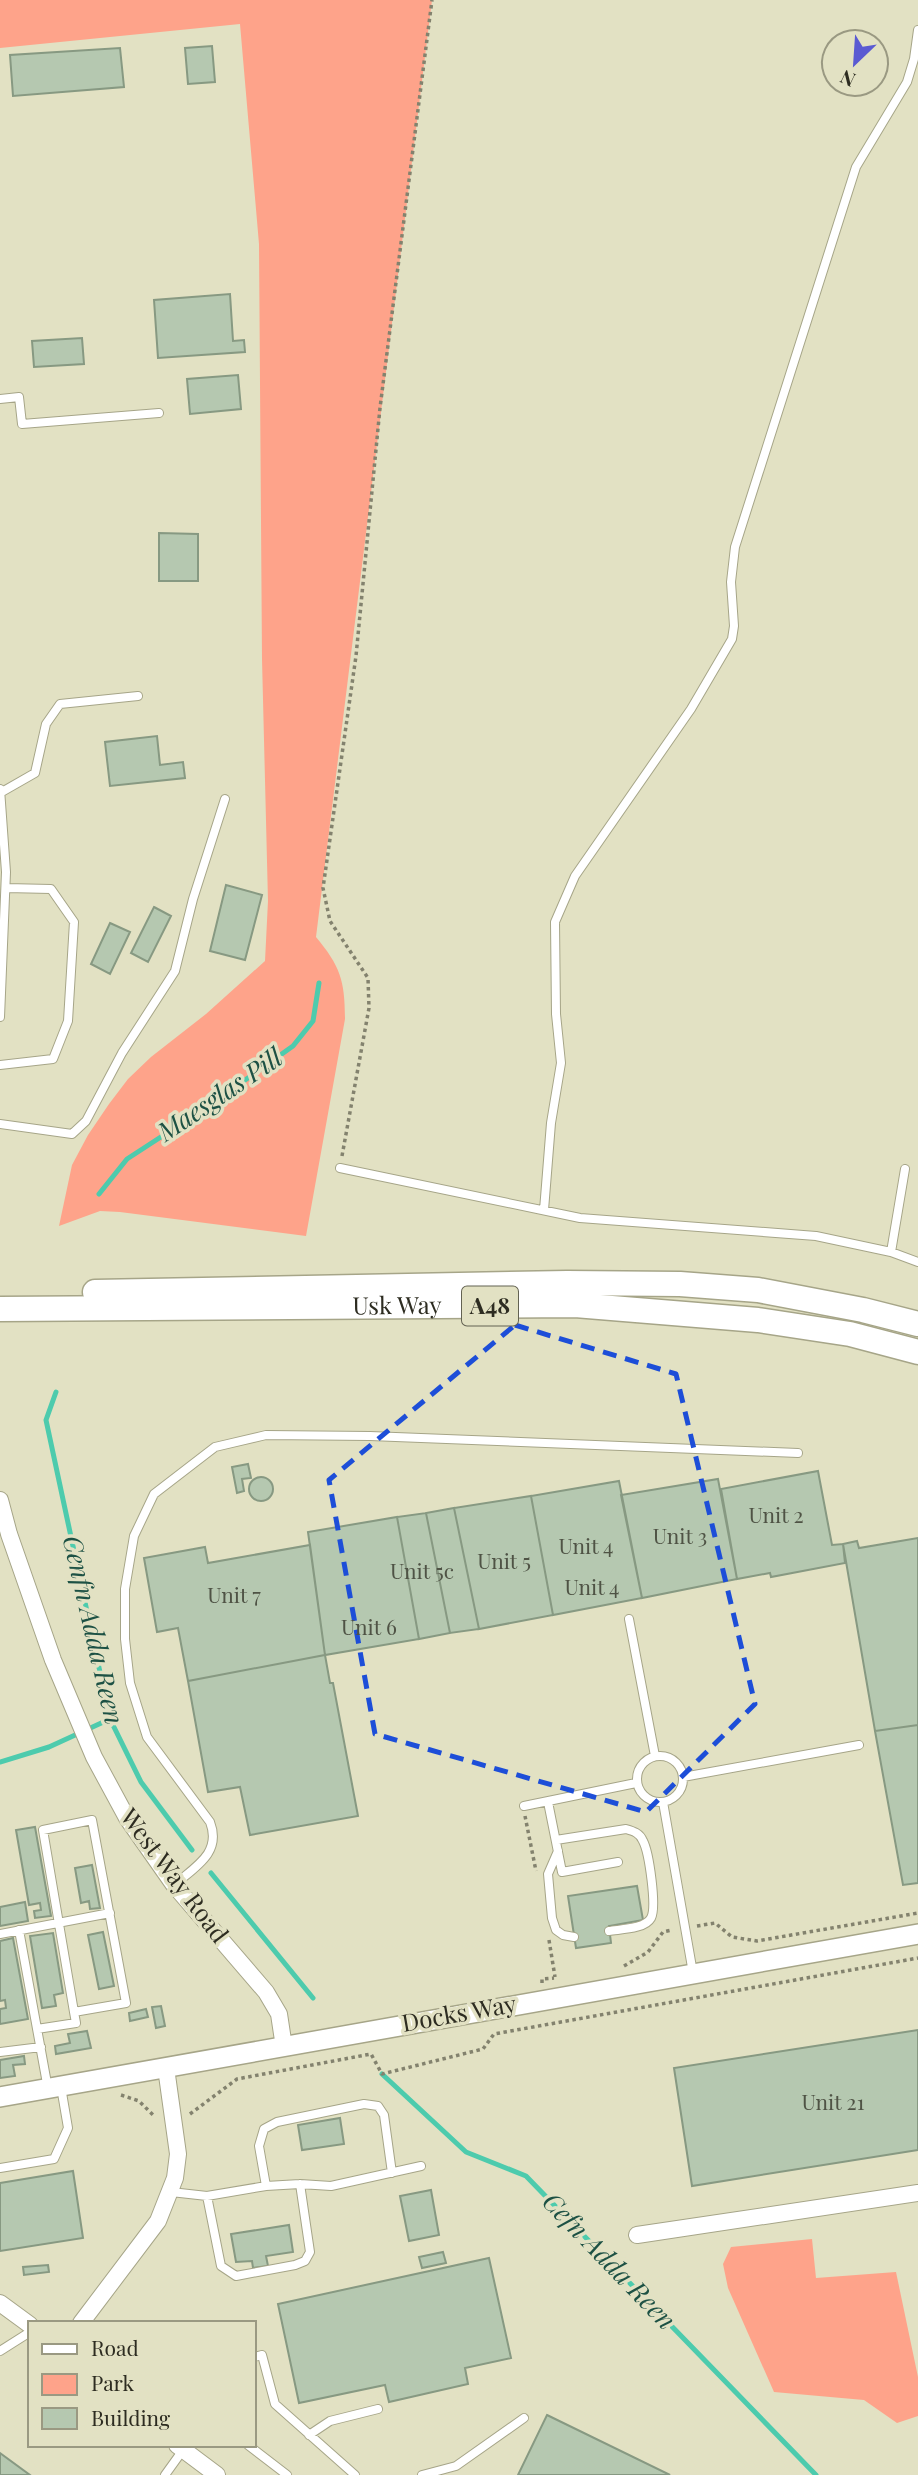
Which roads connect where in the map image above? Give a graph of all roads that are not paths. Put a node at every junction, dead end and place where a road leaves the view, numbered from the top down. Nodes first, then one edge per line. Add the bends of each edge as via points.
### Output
1 (918, 30) edge
2 (0, 398) edge
3 (159, 413) dead end
4 (138, 696) dead end
5 (0, 791) edge
6 (225, 799) dead end
7 (6, 888) junction
8 (0, 1017) edge
9 (0, 1065) edge
10 (0, 1124) edge
11 (340, 1168) road end
12 (905, 1169) dead end
13 (544, 1210) junction
14 (891, 1252) junction
15 (918, 1262) edge
16 (0, 1292) edge
17 (60, 1300) junction
18 (0, 1309) edge
19 (918, 1324) edge
20 (918, 1352) edge
21 (798, 1453) dead end
22 (0, 1500) edge
23 (629, 1619) dead end
24 (859, 1745) dead end
25 (655, 1756) junction
26 (683, 1777) junction
27 (636, 1783) junction
28 (548, 1802) junction
29 (663, 1802) junction
30 (524, 1806) dead end
31 (556, 1840) junction
32 (558, 1850) junction
33 (618, 1862) dead end
34 (174, 1885) junction
35 (110, 1913) junction
36 (59, 1923) junction
37 (19, 1930) junction
38 (610, 1931) dead end
39 (0, 1934) edge
40 (918, 1934) edge
41 (574, 1937) dead end
42 (693, 1973) junction
43 (74, 2012) junction
44 (37, 2029) junction
45 (41, 2047) junction
46 (284, 2047) junction
47 (0, 2052) edge
48 (166, 2068) junction
49 (55, 2088) junction
50 (0, 2098) edge
51 (421, 2166) dead end
52 (0, 2168) edge
53 (392, 2173) junction
54 (300, 2184) junction
55 (266, 2186) junction
56 (171, 2192) junction
57 (918, 2193) edge
58 (207, 2196) junction
59 (637, 2235) dead end
60 (0, 2303) edge
61 (83, 2321) edge
62 (28, 2324) edge
63 (28, 2333) edge
64 (0, 2351) edge
65 (256, 2356) edge
66 (378, 2409) dead end
67 (524, 2418) dead end
68 (309, 2435) junction
69 (251, 2447) edge
70 (180, 2448) edge
71 (165, 2475) edge
72 (217, 2475) edge
73 (287, 2475) edge
74 (355, 2475) edge
75 (422, 2475) edge

1 - 13 lane via 907,82 856,167 735,547 732,639 691,709 575,876 555,922 561,1063
2 - 3 lane via 19,397 22,424
4 - 5 lane via 60,704 46,724 35,773
5 - 7 lane
6 - 10 lane via 175,971 122,1053 86,1121 72,1134
7 - 8 lane
7 - 9 lane via 51,889 74,922 68,1021 53,1059
11 - 13 lane
12 - 14 lane
13 - 14 lane via 580,1218 816,1236
14 - 15 lane
16 - 17 main road, Usk Way / A48
17 - 18 main road, Usk Way / A48
17 - 19 main road, Usk Way / A48 via 680,1284 758,1290
17 - 20 main road, Usk Way / A48 via 575,1305 758,1320 850,1334
21 - 34 lane via 344,1435 266,1435 215,1447 154,1494 134,1536 125,1589 130,1683 147,1737 215,1834 206,1858
22 - 34 street, West Way Road via 53,1660 94,1757 127,1818
23 - 25 lane
24 - 26 lane
25 - 26 lane via 677,1763
25 - 27 lane via 642,1763
26 - 29 lane via 680,1791
27 - 28 lane
27 - 29 lane via 643,1796
28 - 30 lane
28 - 31 lane
29 - 42 lane
31 - 32 lane
31 - 38 lane via 626,1829 642,1838 647,1850 651,1918 644,1924
32 - 33 lane via 562,1872
32 - 41 lane via 548,1874 552,1918 556,1930
34 - 46 street, West Way Road via 266,1992 279,2014
35 - 36 lane
35 - 36 lane via 92,1820 43,1830
35 - 43 lane via 126,2003
36 - 37 lane
36 - 43 lane
37 - 39 lane
37 - 44 lane
40 - 42 street, Docks Way
42 - 46 street, Docks Way
43 - 44 lane via 76,2023
44 - 45 lane
45 - 47 lane
45 - 49 lane
46 - 48 street, Docks Way
48 - 49 street, Docks Way
48 - 56 street via 178,2154
49 - 50 street, Docks Way
49 - 52 lane via 68,2127 54,2159
51 - 53 lane
53 - 54 lane via 331,2186
53 - 55 lane via 384,2115 378,2106 364,2104 277,2122 264,2129 259,2146
54 - 55 lane
54 - 58 lane via 310,2252 305,2261 236,2276 221,2266
55 - 58 lane
56 - 58 lane
56 - 61 street via 158,2221
57 - 59 street
60 - 62 street
63 - 64 lane
65 - 68 lane via 262,2355 275,2404
66 - 68 lane via 330,2420
67 - 75 lane via 456,2466
68 - 74 lane
69 - 73 lane
70 - 71 lane
70 - 72 street

